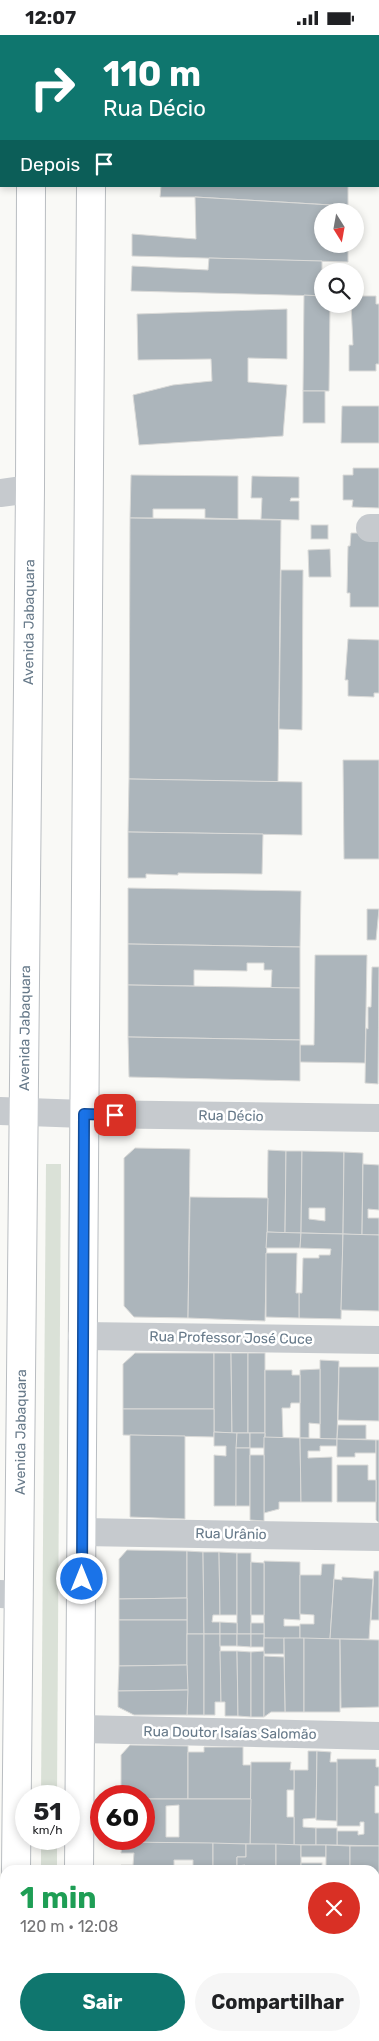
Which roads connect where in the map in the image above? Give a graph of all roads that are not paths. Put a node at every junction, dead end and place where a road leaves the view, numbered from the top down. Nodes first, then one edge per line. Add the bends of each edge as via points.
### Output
1 (31, 187) edge
2 (91, 187) edge
3 (30, 489) junction
4 (0, 493) edge
5 (11, 1111) edge
6 (84, 1114) junction
7 (379, 1117) edge
8 (82, 1336) junction
9 (379, 1340) edge
10 (82, 1532) junction
11 (379, 1537) edge
12 (10, 1595) edge
13 (81, 1729) junction
14 (379, 1736) edge
15 (16, 1865) edge
16 (79, 1865) edge

1 - 3 main road, Avenida Jabaquara
2 - 6 main road
3 - 4 street
3 - 5 main road, Avenida Jabaquara
5 - 6 street, Rua Décio
5 - 12 main road, Avenida Jabaquara
6 - 7 street, Rua Décio
6 - 8 main road
8 - 9 street, Rua Professor José Cuce
8 - 10 main road
10 - 11 street, Rua Urânio
10 - 13 main road
12 - 15 main road, Avenida Jabaquara
13 - 14 street, Rua Doutor Isaías Salomão
13 - 16 main road

